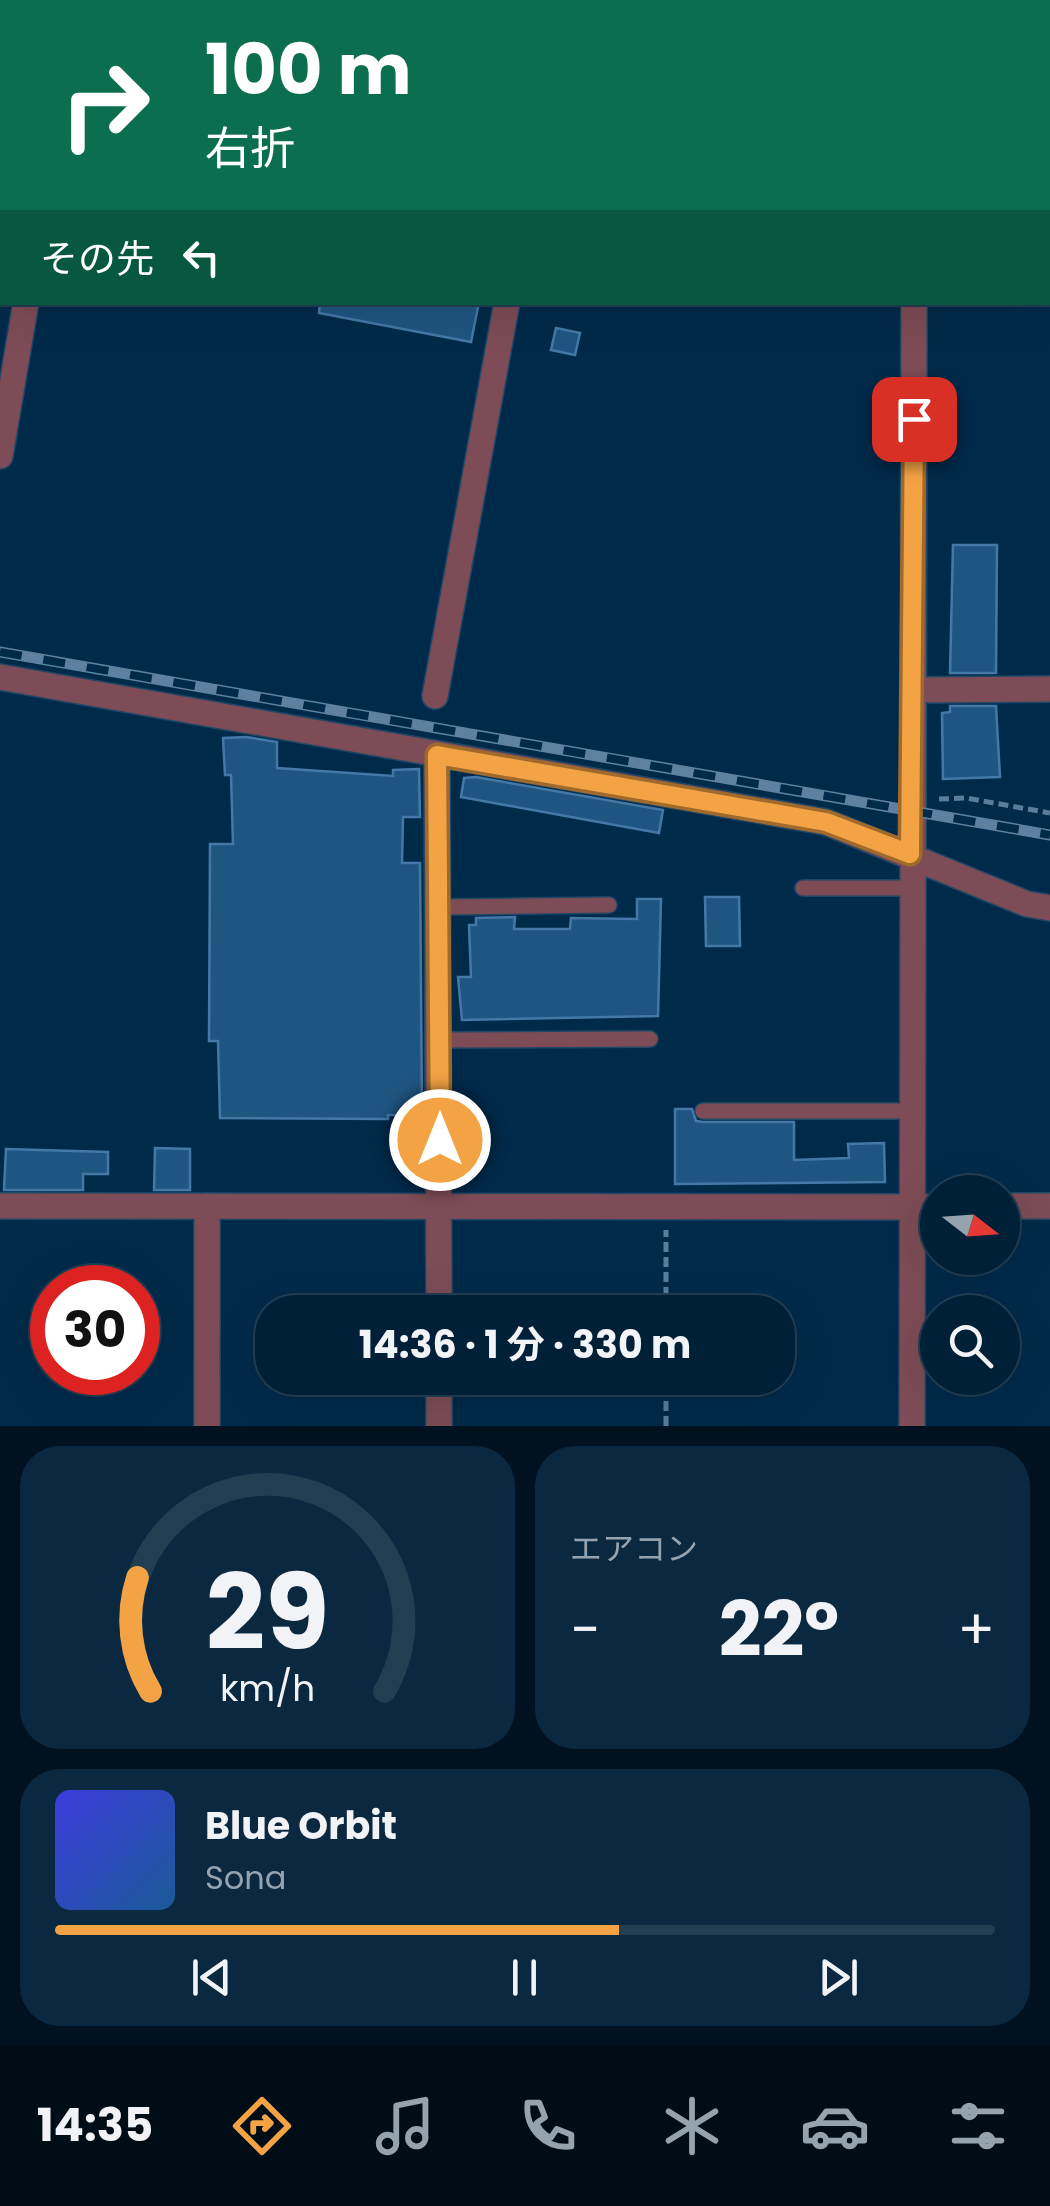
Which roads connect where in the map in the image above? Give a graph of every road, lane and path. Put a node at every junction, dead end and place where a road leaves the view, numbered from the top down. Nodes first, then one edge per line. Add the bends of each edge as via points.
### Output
1 (25, 305) edge
2 (506, 305) edge
3 (914, 305) edge
4 (0, 456) edge
5 (0, 677) edge
6 (1050, 689) edge
7 (913, 690) junction
8 (435, 696) dead end
9 (437, 755) junction
10 (911, 799) junction
11 (1050, 812) edge
12 (910, 854) junction
13 (803, 888) dead end
14 (910, 888) junction
15 (609, 905) dead end
16 (438, 907) junction
17 (1050, 908) edge
18 (650, 1039) dead end
19 (439, 1040) junction
20 (911, 1110) junction
21 (702, 1111) dead end
22 (0, 1206) edge
23 (206, 1206) junction
24 (1020, 1206) edge
25 (1050, 1206) edge
26 (440, 1207) junction
27 (666, 1207) junction
28 (910, 1207) junction
29 (920, 1207) edge
30 (440, 1295) edge
31 (666, 1295) edge
32 (439, 1395) edge
33 (666, 1395) edge
34 (207, 1426) edge
35 (439, 1426) edge
36 (666, 1426) edge
37 (912, 1426) edge

1 - 4 street
2 - 8 street
3 - 7 street
5 - 9 street
6 - 7 street
7 - 10 street
9 - 12 street via 826,822
9 - 16 street
10 - 11 path via 966,798
10 - 12 street
12 - 14 street
12 - 17 street
13 - 14 lane
14 - 20 street
15 - 16 lane
16 - 19 street
18 - 19 lane
19 - 26 street
20 - 21 lane
20 - 28 street
22 - 23 street
23 - 26 street
23 - 34 street
24 - 25 street
26 - 27 street
26 - 30 street
27 - 28 street
27 - 31 path
28 - 29 street
28 - 37 street
32 - 35 street
33 - 36 path

